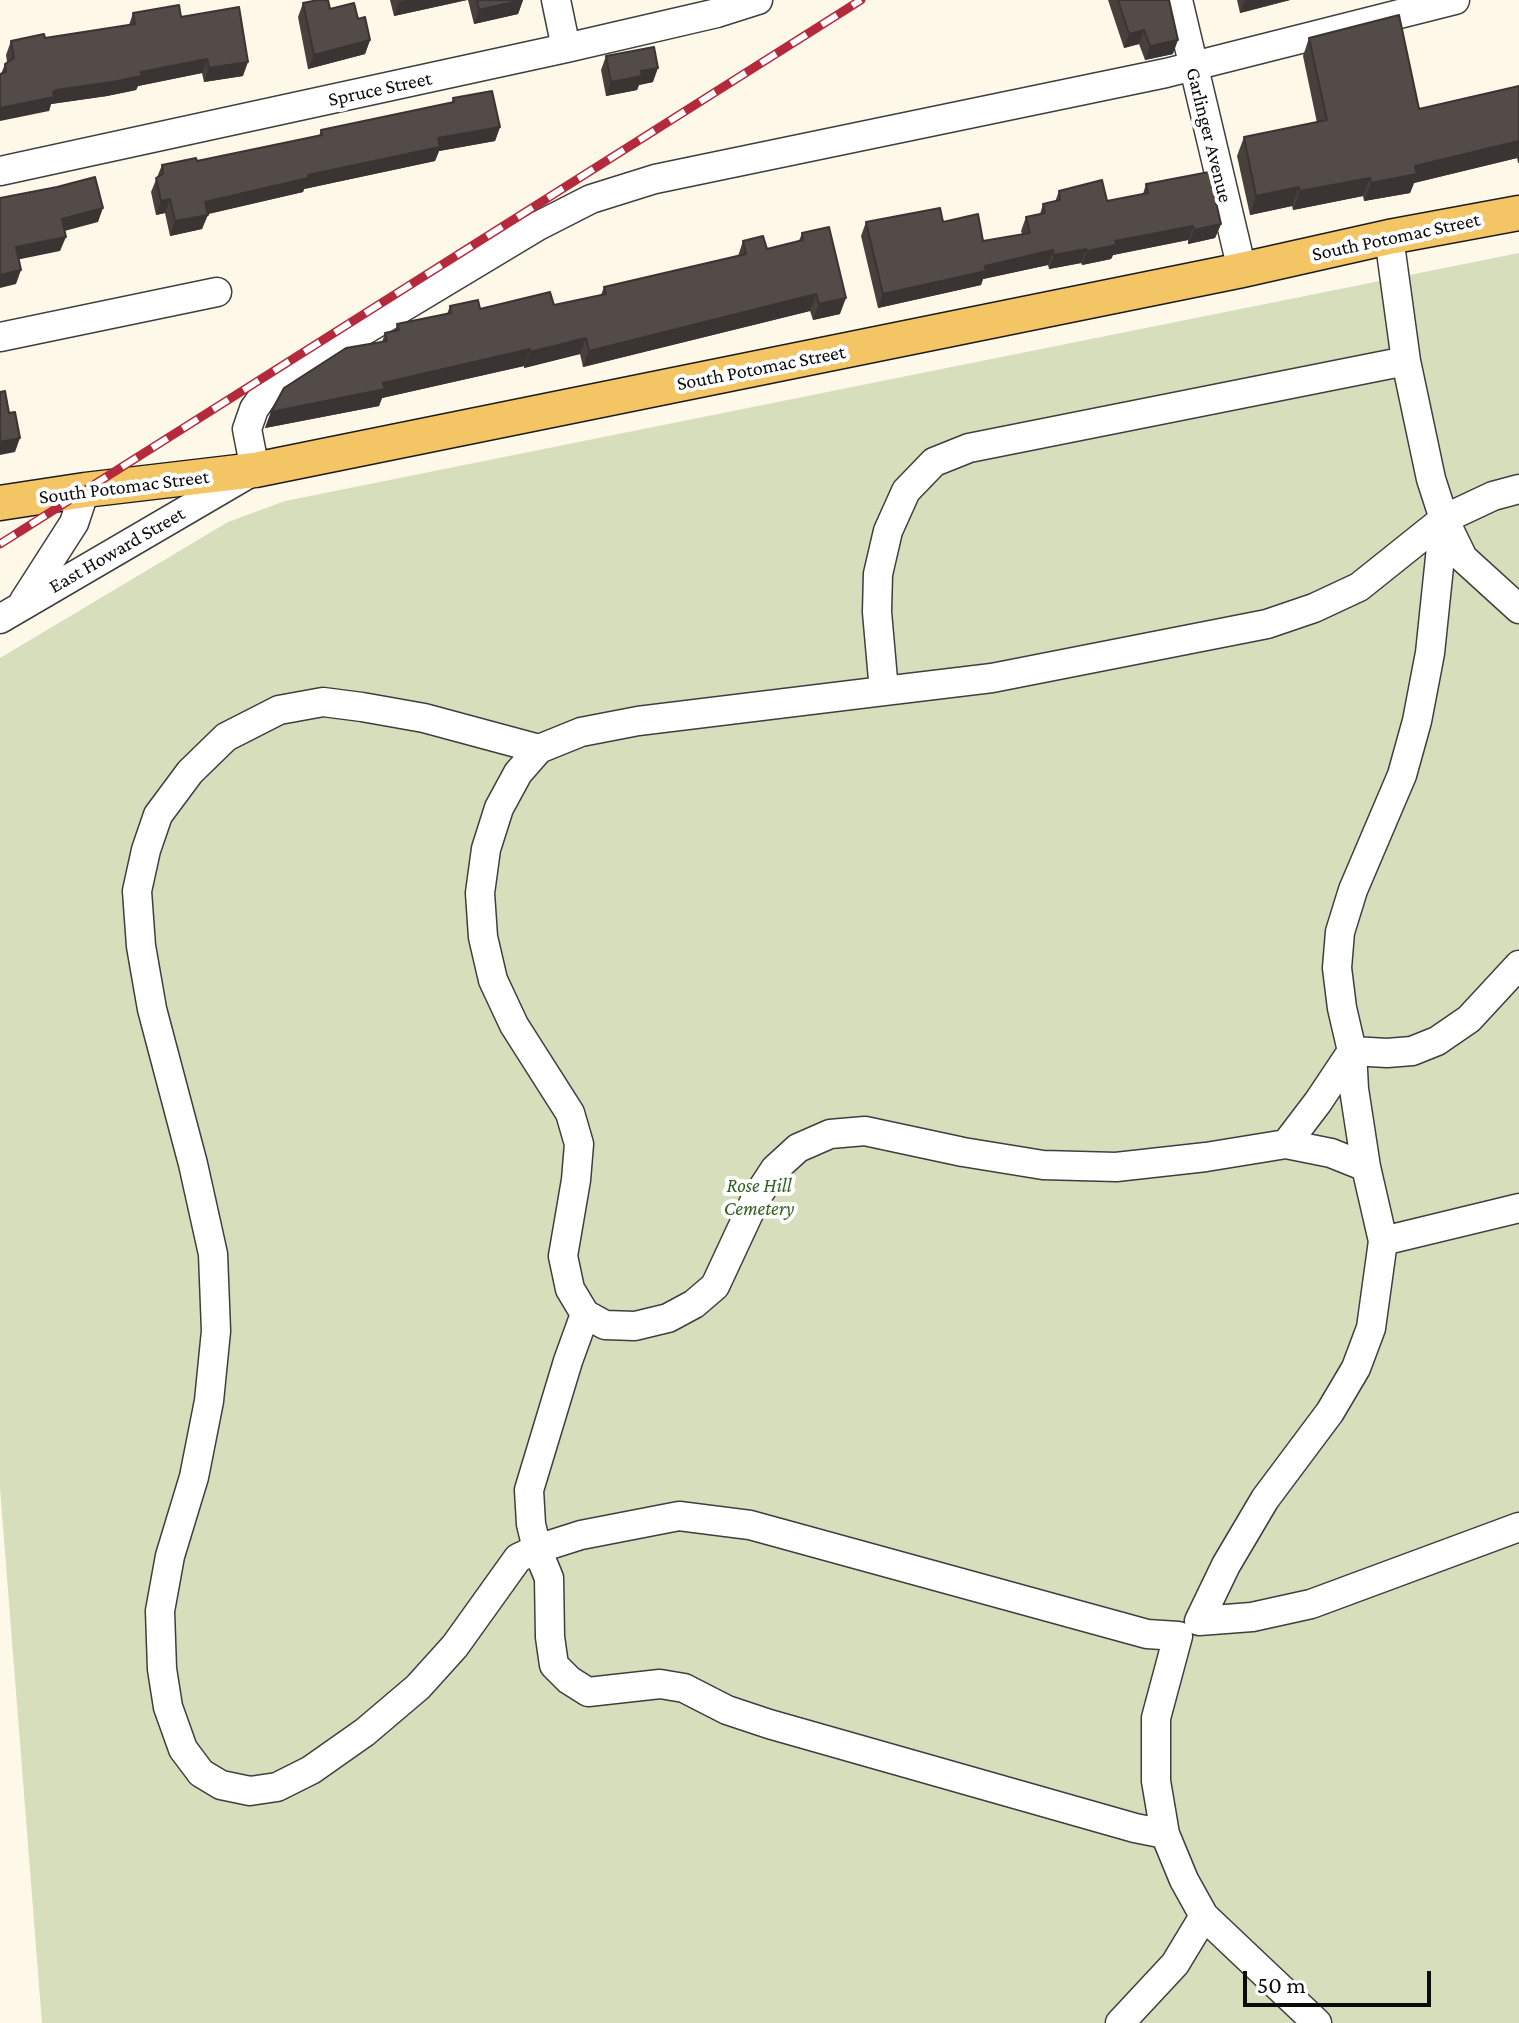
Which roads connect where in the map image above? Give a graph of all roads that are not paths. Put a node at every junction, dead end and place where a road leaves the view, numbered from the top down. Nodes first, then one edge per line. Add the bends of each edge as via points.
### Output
1 (556, 0) edge
2 (758, 0) edge
3 (1178, 0) edge
4 (1455, 0) edge
5 (1399, 7) edge
6 (566, 48) junction
7 (1193, 67) junction
8 (0, 171) edge
9 (1519, 213) edge
10 (1389, 237) junction
11 (1242, 270) junction
12 (217, 292) dead end
13 (0, 337) edge
14 (1406, 361) junction
15 (255, 470) junction
16 (1519, 489) edge
17 (85, 490) junction
18 (0, 503) edge
19 (1444, 519) junction
20 (1519, 609) edge
21 (10, 613) edge
22 (884, 691) junction
23 (539, 749) junction
24 (1519, 965) edge
25 (1352, 1051) junction
26 (1286, 1144) junction
27 (1366, 1167) junction
28 (1519, 1208) edge
29 (1383, 1241) junction
30 (585, 1314) junction
31 (1519, 1527) edge
32 (537, 1549) junction
33 (1189, 1629) junction
34 (1165, 1834) junction
35 (1204, 1916) junction
36 (1120, 2023) edge
37 (1317, 2023) edge

1 - 6 street
2 - 6 street, Spruce Street
3 - 7 street, Garlinger Avenue
4 - 5 street
5 - 7 street
6 - 8 street, Spruce Street
7 - 11 street, Garlinger Avenue
7 - 15 street via 655,179 591,199 266,392 247,429
9 - 10 main road, South Potomac Street
10 - 11 main road, South Potomac Street
10 - 14 street
11 - 15 main road, South Potomac Street
12 - 13 street
14 - 19 street
14 - 22 street via 969,448 934,462 906,491 888,531 878,574
15 - 17 main road, South Potomac Street
15 - 21 street, East Howard Street
16 - 19 street
17 - 18 main road, South Potomac Street
17 - 21 street, East Howard Street via 74,523
19 - 20 street via 1463,558
19 - 22 street via 1359,587 1267,624 992,678
19 - 25 street via 1417,721 1402,775 1340,932 1337,968
22 - 23 street via 638,721 581,732
23 - 30 street via 511,785 486,849 480,893 483,937 493,980 570,1113 579,1144 563,1256 570,1289
23 - 32 street via 362,707 323,702 293,707 226,737 190,772 158,815 137,891 141,946 213,1254 216,1331 197,1462 160,1611 168,1707 183,1749 201,1773 221,1785 250,1791 277,1787 311,1770 418,1687 455,1646 518,1558
24 - 25 street via 1469,1019 1437,1041 1412,1051
25 - 26 street
25 - 27 street
26 - 27 street
26 - 30 street via 1116,1167 1043,1165 865,1131 830,1134 798,1148 775,1169 715,1286 694,1304 668,1318 635,1326 605,1325
27 - 29 street
28 - 29 street
29 - 33 street via 1371,1328 1356,1368 1265,1499
30 - 32 street via 529,1490
31 - 33 street via 1311,1604
32 - 33 street via 679,1516 750,1525 1147,1634
32 - 34 street via 549,1578 554,1665 588,1692 660,1684 684,1688 769,1724
33 - 34 street via 1156,1718 1156,1781
34 - 35 street
35 - 36 street via 1175,1964
35 - 37 street

